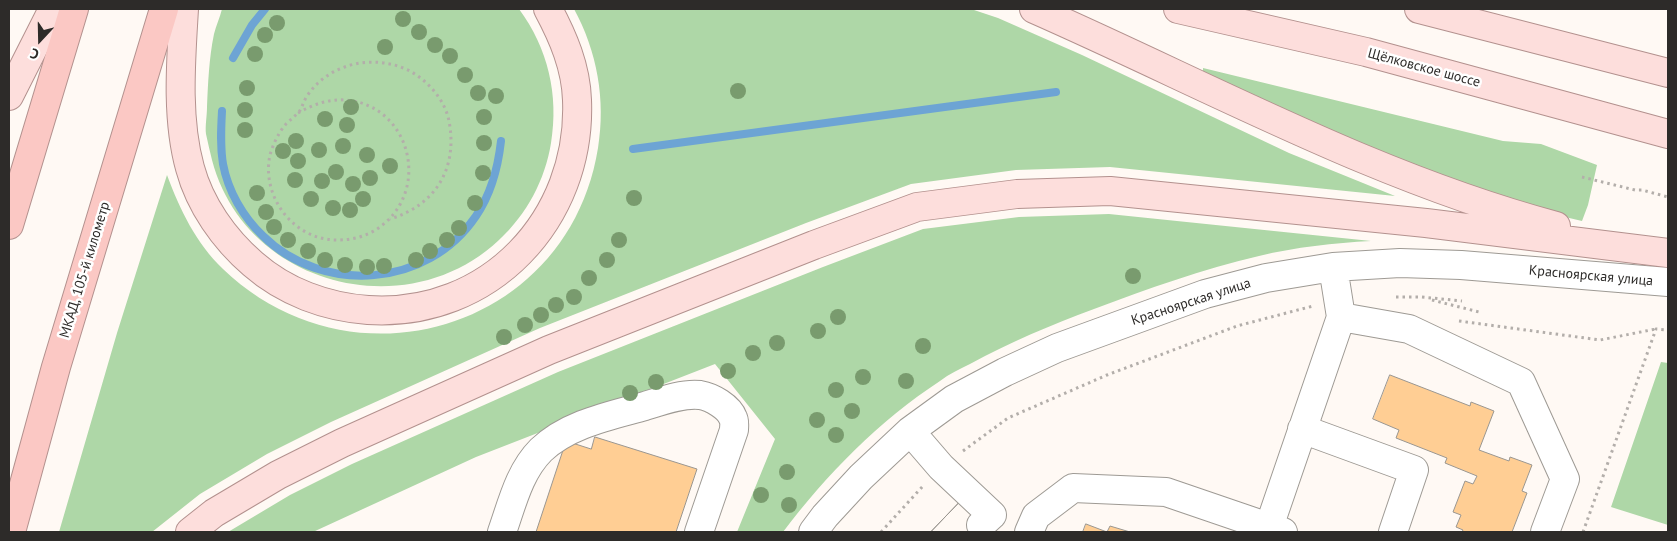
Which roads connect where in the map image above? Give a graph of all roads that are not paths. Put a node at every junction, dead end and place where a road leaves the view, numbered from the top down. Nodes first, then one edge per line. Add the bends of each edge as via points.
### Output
1 (52, 9) edge
2 (74, 9) edge
3 (164, 9) edge
4 (184, 9) edge
5 (548, 9) edge
6 (1034, 9) edge
7 (1178, 9) edge
8 (1420, 9) edge
9 (1668, 73) edge
10 (9, 96) edge
11 (1668, 134) edge
12 (9, 224) edge
13 (1660, 252) edge
14 (1333, 267) junction
15 (1668, 282) edge
16 (1339, 308) junction
17 (1302, 429) junction
18 (910, 431) junction
19 (981, 525) dead end
20 (1276, 530) edge
21 (11, 532) edge
22 (190, 532) edge
23 (502, 532) edge
24 (699, 532) edge
25 (812, 532) edge
26 (1029, 532) edge
27 (1392, 532) edge
28 (1545, 532) edge

1 - 10 main road
2 - 12 highway
3 - 21 highway, МКАД, 105-й километр via 56,367
4 - 5 main road via 181,66 183,137 201,199 218,226 238,252 290,290 320,302 384,311 439,302 476,286 503,268 527,246 562,192 572,162 577,98 572,66
6 - 13 main road via 1298,132 1435,187 1534,220
7 - 11 main road, Щёлковское шоссе via 1366,52
8 - 9 main road
13 - 22 main road via 1426,223 1110,191 1017,194 917,207 522,362 278,475
14 - 15 street, Красноярская улица via 1400,262
14 - 16 street
14 - 18 street, Красноярская улица via 1266,278 1205,294 1056,348 954,399
16 - 17 street
16 - 28 street via 1409,330 1521,382 1565,479
17 - 20 street
17 - 27 street via 1414,470
18 - 19 street via 941,467 992,515
18 - 25 street, Красноярская улица via 861,477
20 - 26 street via 1166,492 1073,488 1036,516
23 - 24 street via 527,468 556,438 589,422 677,397 700,395 721,403 734,418 734,430

